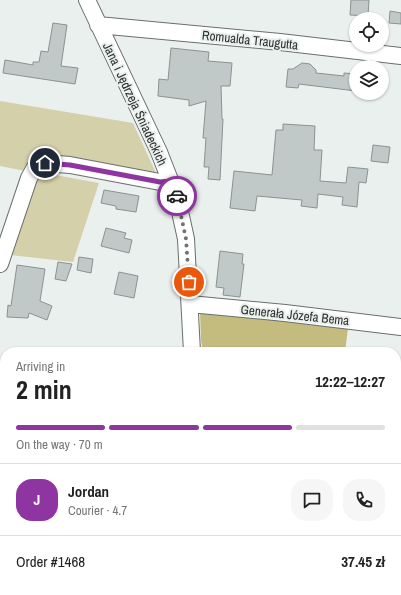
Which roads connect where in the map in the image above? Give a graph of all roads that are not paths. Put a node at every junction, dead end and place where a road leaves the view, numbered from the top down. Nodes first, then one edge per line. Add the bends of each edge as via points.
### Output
1 (87, 0) edge
2 (98, 25) junction
3 (401, 56) edge
4 (171, 181) junction
5 (0, 264) edge
6 (190, 304) junction
7 (401, 327) edge
8 (192, 347) edge

1 - 2 street, Jana i Jędrzeja Śniadeckich
2 - 3 street, Romualda Traugutta
2 - 4 street, Jana i Jędrzeja Śniadeckich via 160,152
4 - 5 street via 160,182 70,165 39,165 29,178
4 - 6 street, Jana i Jędrzeja Śniadeckich via 186,239
6 - 7 street, Generała Józefa Bema
6 - 8 street, Jana i Jędrzeja Śniadeckich

